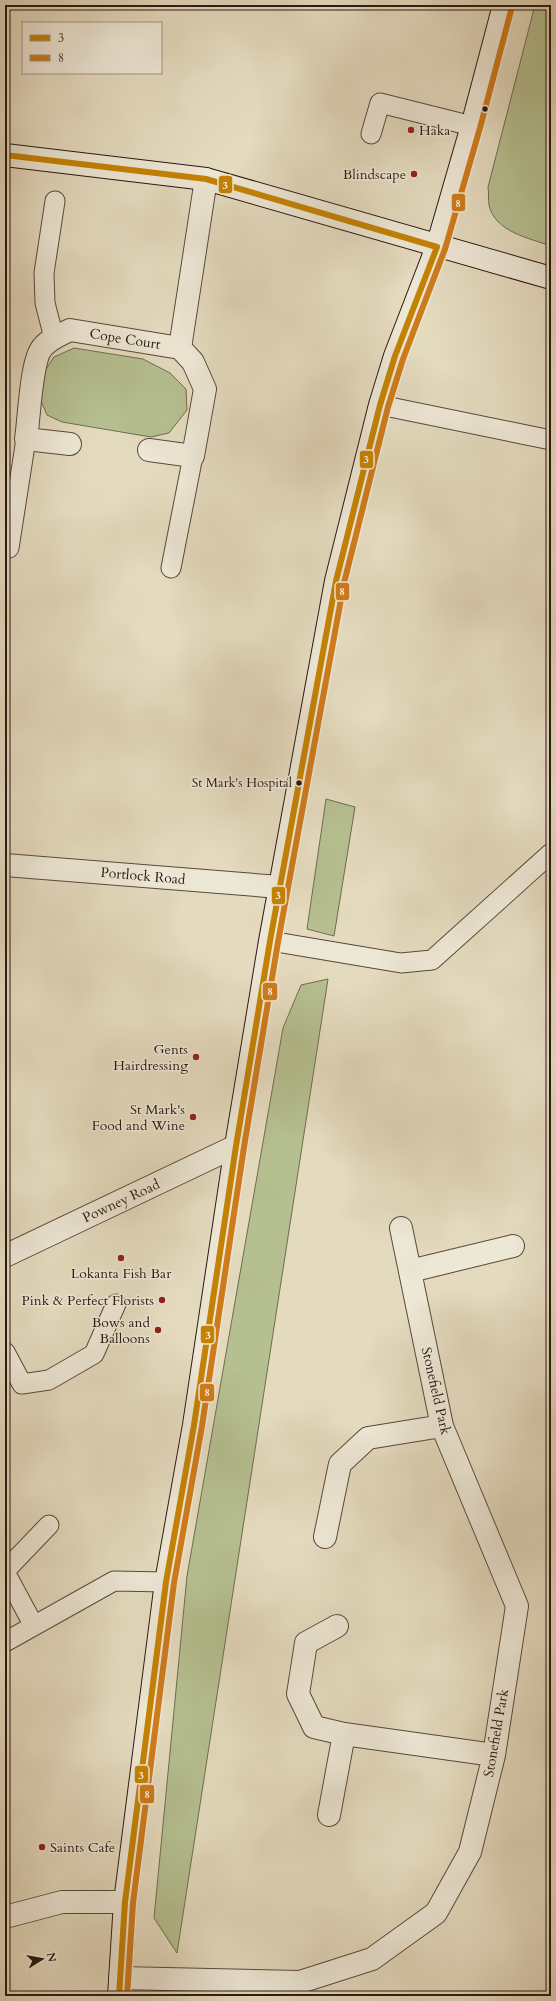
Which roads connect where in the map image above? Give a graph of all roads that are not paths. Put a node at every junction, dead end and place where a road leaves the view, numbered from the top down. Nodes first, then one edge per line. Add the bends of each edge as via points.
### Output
1 (504, 5) edge
2 (472, 126) junction
3 (371, 134) dead end
4 (5, 155) edge
5 (206, 179) junction
6 (55, 201) dead end
7 (437, 247) junction
8 (551, 278) edge
9 (54, 338) junction
10 (180, 348) junction
11 (380, 405) junction
12 (26, 439) junction
13 (551, 440) edge
14 (70, 444) dead end
15 (149, 450) dead end
16 (193, 456) junction
17 (10, 548) dead end
18 (171, 568) dead end
19 (551, 852) edge
20 (5, 865) edge
21 (280, 887) junction
22 (270, 941) junction
23 (236, 1146) junction
24 (401, 1228) dead end
25 (513, 1246) dead end
26 (5, 1256) edge
27 (410, 1271) junction
28 (116, 1304) dead end
29 (5, 1352) edge
30 (442, 1426) junction
31 (49, 1525) dead end
32 (325, 1537) dead end
33 (5, 1572) edge
34 (166, 1582) junction
35 (34, 1626) junction
36 (337, 1626) dead end
37 (5, 1642) edge
38 (344, 1734) junction
39 (494, 1755) junction
40 (329, 1815) dead end
41 (125, 1902) junction
42 (5, 1917) edge
43 (120, 1987) edge

1 - 2 street
2 - 3 lane via 380,103
2 - 7 street
4 - 5 street
5 - 7 street
5 - 10 street, Cope Court
6 - 9 lane via 44,273 45,303
7 - 8 street
7 - 11 street via 395,356
9 - 10 street, Cope Court via 70,330
9 - 12 street, Cope Court via 41,349 34,368
10 - 16 street via 193,362 205,389
11 - 13 lane
11 - 21 street via 336,581
12 - 14 street
12 - 17 lane
15 - 16 street
16 - 18 lane
19 - 22 lane via 432,960 401,963
20 - 21 street, Portlock Road
21 - 22 street
22 - 23 street
23 - 26 street, Powney Road
23 - 34 street via 194,1425
24 - 27 street, Stonefield Park
25 - 27 street
27 - 30 street, Stonefield Park
28 - 29 lane via 94,1354 49,1380 22,1384
30 - 32 street via 368,1438 340,1464
30 - 39 street, Stonefield Park via 517,1606
31 - 33 lane
33 - 35 lane
34 - 35 lane via 114,1581
34 - 41 street
35 - 37 lane
36 - 38 street via 306,1643 298,1694 314,1727
38 - 39 street
38 - 40 street
39 - 43 street, Stonefield Park via 470,1852 436,1913 372,1959 300,1982
41 - 42 street via 62,1902
41 - 43 street

